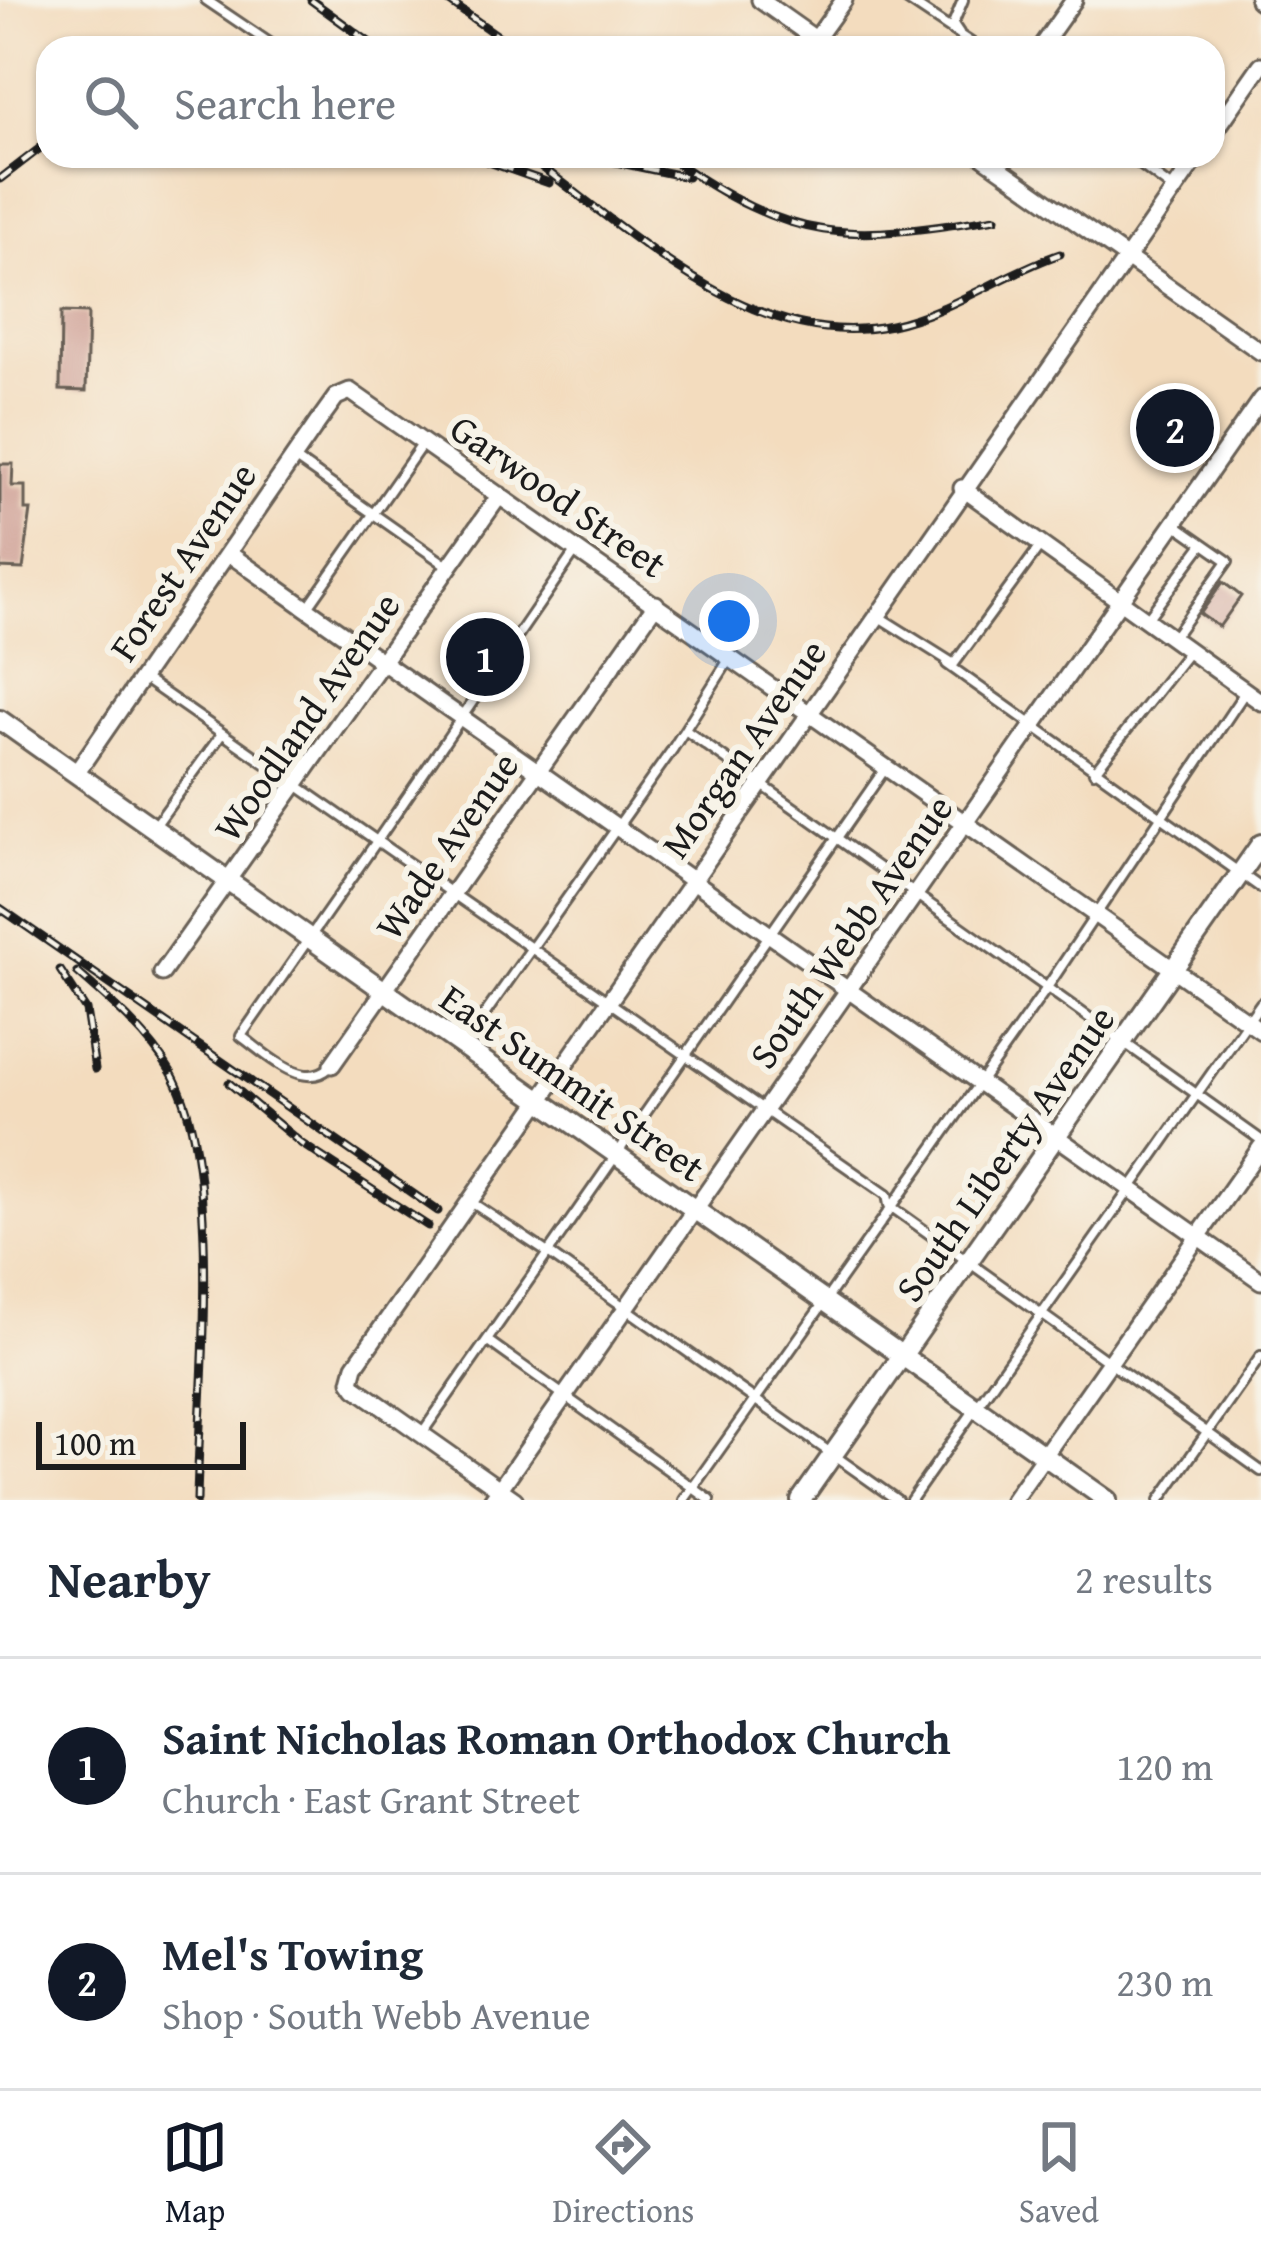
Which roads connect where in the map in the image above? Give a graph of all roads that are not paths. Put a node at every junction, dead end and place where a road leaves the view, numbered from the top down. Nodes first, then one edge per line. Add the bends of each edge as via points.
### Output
1 (206, 0) edge
2 (760, 0) edge
3 (844, 0) edge
4 (907, 0) edge
5 (963, 0) edge
6 (1074, 0) edge
7 (259, 36) edge
8 (811, 36) edge
9 (826, 36) edge
10 (961, 36) edge
11 (962, 36) edge
12 (1048, 36) edge
13 (1261, 65) edge
14 (1225, 117) edge
15 (999, 168) edge
16 (1145, 168) edge
17 (1190, 168) edge
18 (1174, 190) junction
19 (1126, 257) junction
20 (1261, 352) edge
21 (346, 391) joint
22 (1261, 399) edge
23 (424, 441) junction
24 (293, 458) junction
25 (962, 488) junction
26 (500, 495) junction
27 (373, 514) junction
28 (1174, 523) junction
29 (1203, 544) junction
30 (1041, 545) junction
31 (577, 549) junction
32 (228, 553) junction
33 (450, 568) junction
34 (1119, 601) junction
35 (656, 604) junction
36 (307, 608) junction
37 (874, 614) junction
38 (1146, 620) junction
39 (1173, 639) junction
40 (1189, 651) junction
41 (731, 657) junction
42 (384, 663) junction
43 (947, 664) junction
44 (142, 677) junction
45 (1246, 691) junction
46 (1261, 702) edge
47 (809, 712) junction
48 (460, 716) junction
49 (0, 720) edge
50 (1031, 728) junction
51 (685, 730) junction
52 (220, 735) junction
53 (887, 766) junction
54 (538, 771) junction
55 (1094, 772) junction
56 (76, 773) junction
57 (758, 785) junction
58 (296, 788) junction
59 (1160, 818) junction
60 (966, 822) junction
61 (616, 826) junction
62 (154, 828) junction
63 (836, 838) junction
64 (377, 841) junction
65 (1261, 844) edge
66 (1240, 874) junction
67 (692, 879) junction
68 (230, 881) junction
69 (1261, 888) edge
70 (918, 894) junction
71 (452, 896) junction
72 (1095, 913) junction
73 (770, 934) junction
74 (310, 937) junction
75 (529, 950) junction
76 (1173, 968) junction
77 (162, 973) dead end
78 (1047, 987) junction
79 (385, 990) junction
80 (850, 991) junction
81 (605, 1004) junction
82 (1261, 1004) edge
83 (1254, 1026) edge
84 (1123, 1040) junction
85 (464, 1045) junction
86 (685, 1059) junction
87 (332, 1065) joint
88 (977, 1081) junction
89 (1197, 1094) junction
90 (540, 1099) junction
91 (764, 1113) junction
92 (1055, 1136) junction
93 (1261, 1143) edge
94 (618, 1154) junction
95 (1130, 1188) junction
96 (470, 1201) junction
97 (889, 1205) junction
98 (696, 1209) junction
99 (1198, 1236) junction
100 (548, 1253) junction
101 (968, 1262) junction
102 (1261, 1281) edge
103 (823, 1299) junction
104 (626, 1308) junction
105 (1043, 1314) junction
106 (488, 1341) junction
107 (903, 1355) junction
108 (1261, 1356) edge
109 (1109, 1364) junction
110 (564, 1396) junction
111 (753, 1400) junction
112 (975, 1407) junction
113 (421, 1434) junction
114 (1207, 1435) junction
115 (832, 1455) junction
116 (1044, 1456) junction
117 (1261, 1471) edge
118 (693, 1488) junction
119 (496, 1494) edge
120 (515, 1500) edge
121 (684, 1500) edge
122 (710, 1500) edge
123 (801, 1500) edge
124 (897, 1500) edge
125 (911, 1500) edge
126 (1013, 1500) edge
127 (1107, 1500) edge
128 (1160, 1500) edge

1 - 7 lane
2 - 8 street
3 - 9 street
4 - 10 lane
5 - 11 lane via 953,24
6 - 12 street
13 - 14 street
15 - 19 street
16 - 18 lane
17 - 18 street, Morgan Avenue
18 - 19 street, Morgan Avenue
19 - 20 street
19 - 25 street, Morgan Avenue
21 - 23 street, Garwood Street
21 - 24 street, Forest Avenue
22 - 28 street, South Webb Avenue
23 - 26 street, Garwood Street
23 - 27 lane
24 - 27 lane
24 - 32 street, Forest Avenue
25 - 30 street
25 - 37 street, Morgan Avenue
26 - 31 street, Garwood Street
26 - 33 street, Woodland Avenue
27 - 33 lane
27 - 36 lane
28 - 29 lane
28 - 34 street, South Webb Avenue
29 - 38 lane
29 - 39 lane via 1228,561
30 - 34 street
30 - 43 lane via 965,656
31 - 35 street, Garwood Street
31 - 48 lane
32 - 36 street
32 - 44 street, Forest Avenue
33 - 42 street, Woodland Avenue
34 - 38 street
34 - 50 street, South Webb Avenue
35 - 41 street, Garwood Street
35 - 54 street, Wade Avenue
36 - 42 street
37 - 43 lane
37 - 47 street, Morgan Avenue
38 - 39 street
39 - 40 street
40 - 45 street
40 - 55 lane
41 - 47 street, Garwood Street
41 - 51 lane
42 - 48 street
42 - 58 street, Woodland Avenue
43 - 50 lane
44 - 52 lane
44 - 56 street, Forest Avenue
45 - 46 street
45 - 59 lane
47 - 53 street, Garwood Street
47 - 57 street, Morgan Avenue
48 - 54 street
48 - 64 lane
49 - 56 street, East Summit Street
50 - 55 lane
50 - 60 street, South Webb Avenue
51 - 57 lane
51 - 61 lane
52 - 58 lane
52 - 62 lane
53 - 60 street, Garwood Street
53 - 63 lane
54 - 61 street
54 - 71 street, Wade Avenue
55 - 59 lane
56 - 62 street, East Summit Street
57 - 63 lane
57 - 67 street, Morgan Avenue
58 - 64 lane
58 - 68 street, Woodland Avenue
59 - 66 lane
59 - 72 lane
60 - 70 street, South Webb Avenue
60 - 72 street, Garwood Street
61 - 67 street
61 - 75 lane
62 - 68 street, East Summit Street
63 - 70 lane
63 - 73 lane
64 - 71 lane
64 - 74 lane
65 - 66 street, South Liberty Avenue
66 - 69 lane
66 - 76 street, South Liberty Avenue
67 - 73 street
67 - 81 street, Morgan Avenue
68 - 74 street, East Summit Street
68 - 77 street, Woodland Avenue
70 - 78 lane
70 - 80 street, South Webb Avenue
71 - 75 lane
71 - 79 street, Wade Avenue
72 - 76 street, Garwood Street
72 - 78 lane
73 - 80 street
73 - 86 lane
74 - 79 street, East Summit Street
74 - 87 lane via 241,1036 306,1077
75 - 81 lane
75 - 85 lane
76 - 83 street, Garwood Street
76 - 84 street, South Liberty Avenue
78 - 84 lane
78 - 88 lane
79 - 85 street, East Summit Street
79 - 87 street, Wade Avenue
80 - 88 street
80 - 91 street, South Webb Avenue
81 - 86 lane
81 - 90 street, Morgan Avenue
82 - 83 lane
83 - 89 lane
84 - 89 lane
84 - 92 street, South Liberty Avenue
85 - 90 street, East Summit Street
86 - 91 lane
86 - 94 lane
88 - 92 street
88 - 97 lane
89 - 93 lane
89 - 95 lane
90 - 94 street, East Summit Street
90 - 96 street, Morgan Avenue
91 - 97 lane
91 - 98 street, South Webb Avenue
92 - 95 street
92 - 101 street, South Liberty Avenue
93 - 99 street
94 - 98 street, East Summit Street
94 - 100 lane
95 - 99 street
95 - 105 lane
96 - 100 lane
96 - 113 street, Morgan Avenue via 351,1381
97 - 101 lane
97 - 103 lane
98 - 103 street, East Summit Street
98 - 104 street, South Webb Avenue
99 - 102 street
99 - 109 street
100 - 104 lane
100 - 106 lane
101 - 105 lane
101 - 107 street, South Liberty Avenue
103 - 107 street, East Summit Street
103 - 111 lane
104 - 110 street, South Webb Avenue
104 - 111 lane
105 - 109 lane
105 - 112 lane
106 - 110 lane
106 - 113 lane
107 - 112 street, East Summit Street
107 - 115 street, South Liberty Avenue
108 - 114 lane
109 - 114 lane
109 - 116 street
110 - 118 lane
110 - 119 street, South Webb Avenue
111 - 115 lane
111 - 118 lane
112 - 116 street, East Summit Street
112 - 125 lane
113 - 119 street
114 - 117 lane
114 - 128 lane
115 - 123 street, South Liberty Avenue
115 - 124 lane
116 - 126 street
116 - 127 street, East Summit Street
118 - 121 lane
118 - 122 lane
119 - 120 street

